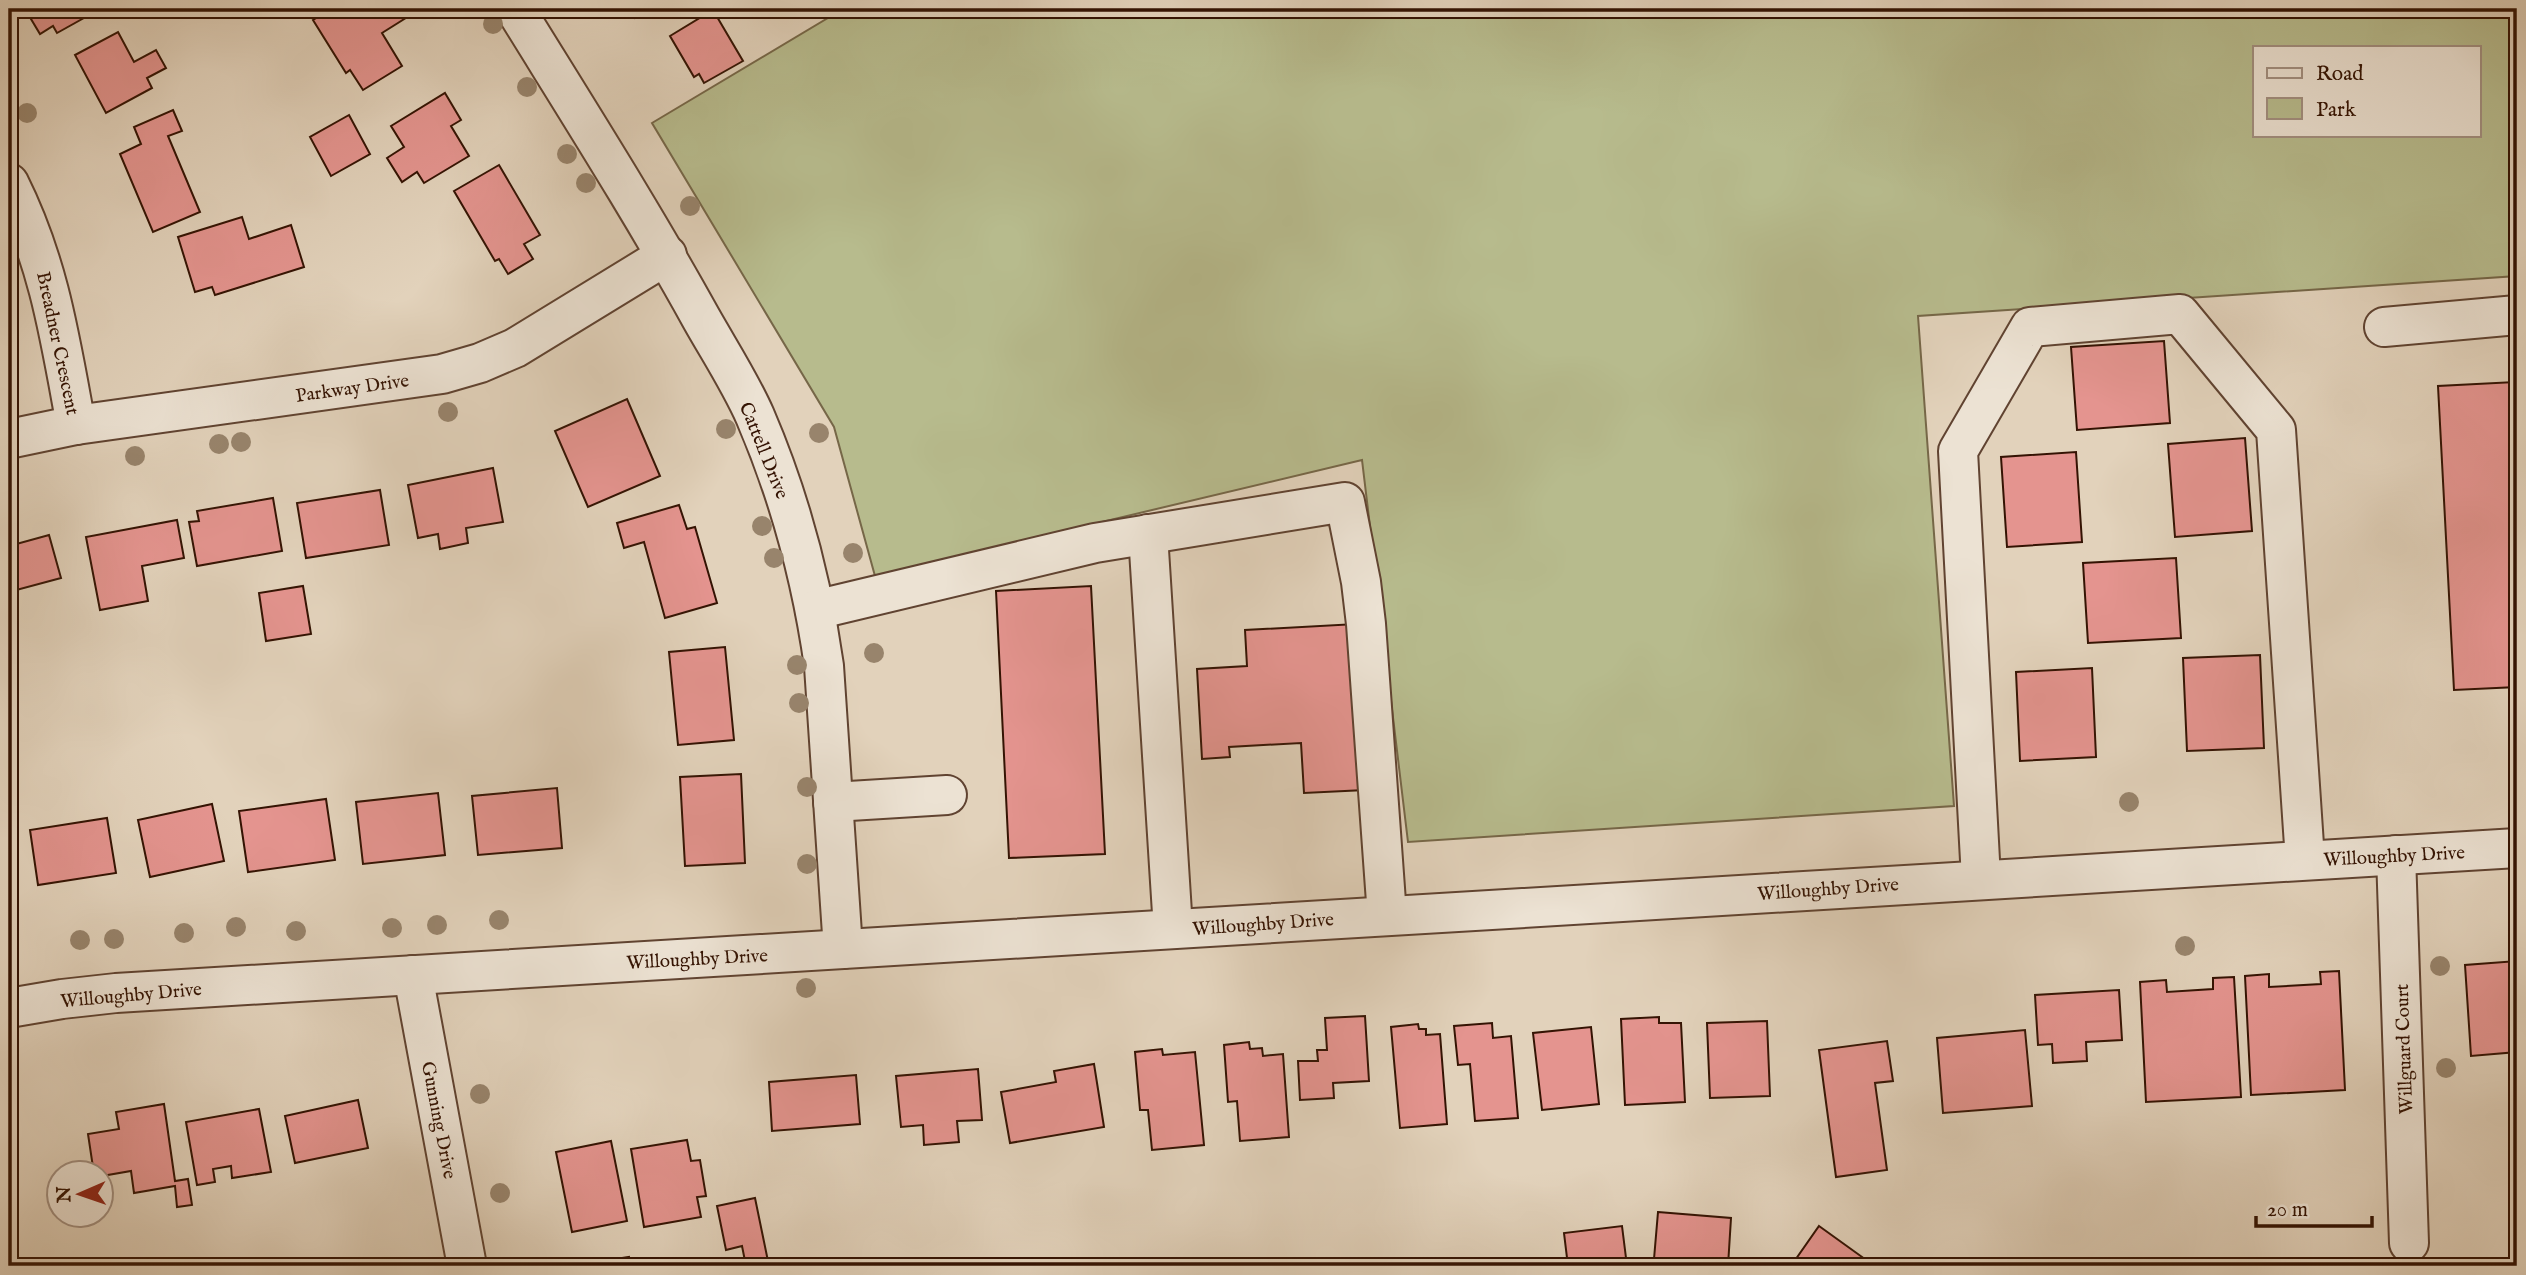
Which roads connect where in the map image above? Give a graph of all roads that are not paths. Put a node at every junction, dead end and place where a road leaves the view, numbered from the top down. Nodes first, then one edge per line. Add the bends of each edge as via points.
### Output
1 (515, 9) edge
2 (9, 183) edge
3 (667, 256) junction
4 (2517, 315) edge
5 (2384, 327) dead end
6 (76, 425) junction
7 (9, 439) edge
8 (1148, 534) junction
9 (814, 610) junction
10 (947, 794) dead end
11 (833, 802) junction
12 (2517, 848) edge
13 (2396, 855) junction
14 (2305, 860) junction
15 (1981, 879) junction
16 (1387, 916) junction
17 (1173, 929) junction
18 (843, 949) junction
19 (413, 975) junction
20 (9, 1008) edge
21 (2409, 1243) dead end
22 (467, 1266) edge

1 - 3 street, Cattell Drive
2 - 6 street, Breadner Crescent via 38,249 55,307
3 - 6 street, Parkway Drive via 515,348 442,374
3 - 9 street, Cattell Drive via 764,438 783,490
4 - 5 street
6 - 7 street, Parkway Drive
8 - 9 street
8 - 16 street via 1345,502 1366,624
8 - 17 street
9 - 11 street, Cattell Drive via 824,666
10 - 11 street
11 - 18 street, Cattell Drive
12 - 13 street, Willoughby Drive
13 - 14 street, Willoughby Drive
13 - 21 street, Willguard Court
14 - 15 street, Willoughby Drive
14 - 15 street via 2276,430 2180,314 2030,327 1958,452
15 - 16 street, Willoughby Drive
16 - 17 street, Willoughby Drive
17 - 18 street, Willoughby Drive
18 - 19 street, Willoughby Drive
19 - 20 street, Willoughby Drive via 116,993
19 - 22 street, Gunning Drive

